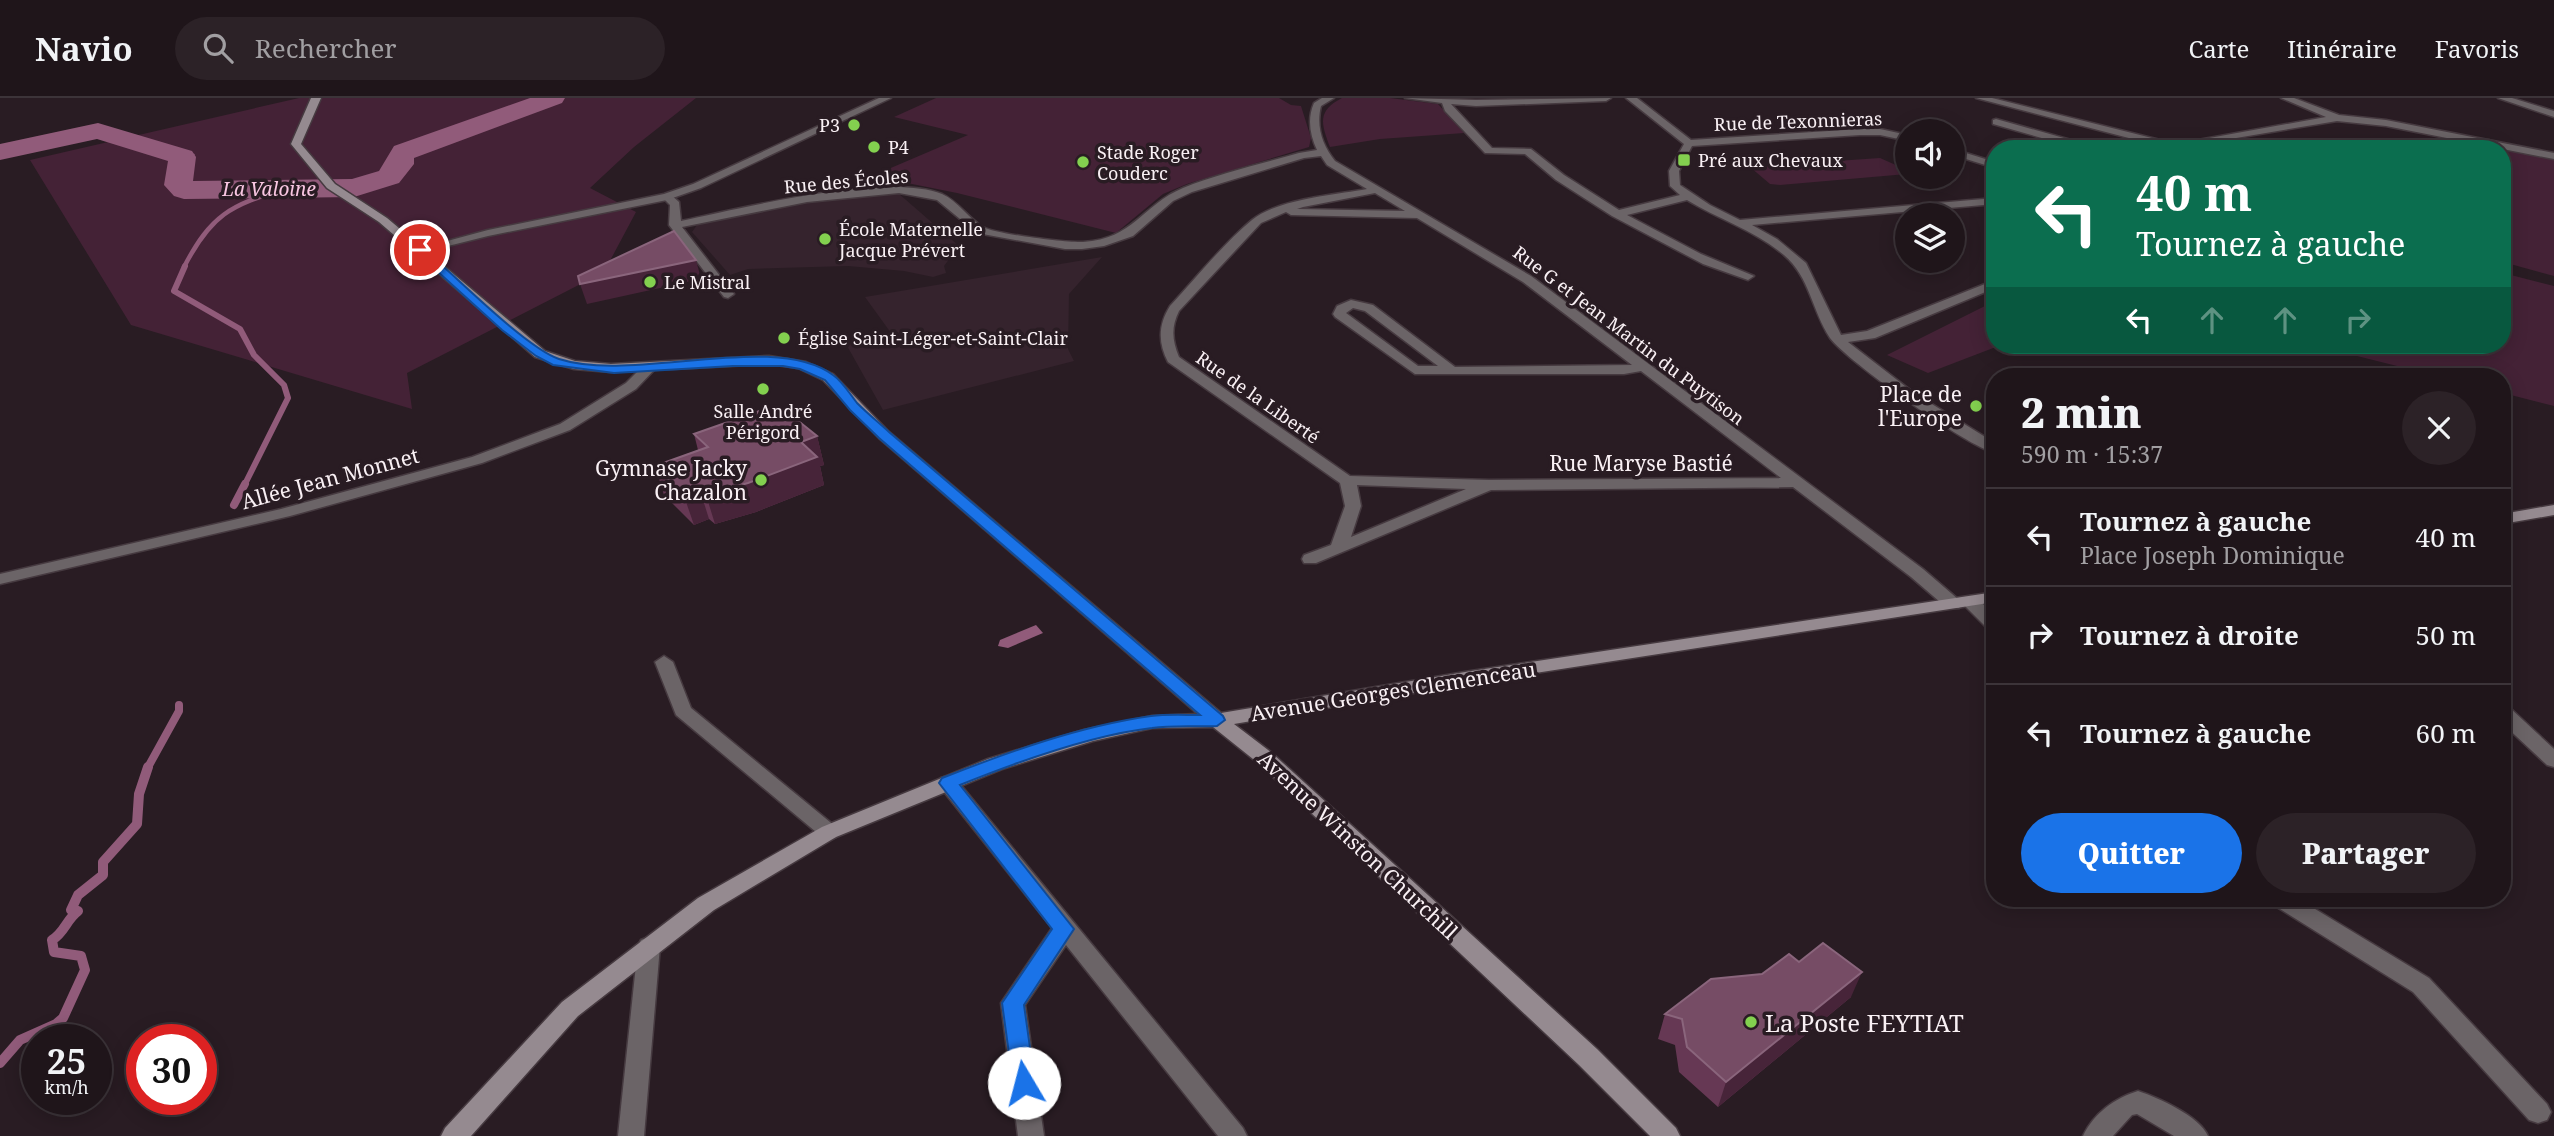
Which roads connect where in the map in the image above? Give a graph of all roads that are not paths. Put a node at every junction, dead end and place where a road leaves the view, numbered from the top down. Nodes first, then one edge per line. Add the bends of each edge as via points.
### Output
1 (316, 98) edge
2 (886, 98) edge
3 (1329, 98) edge
4 (1410, 98) edge
5 (1606, 98) edge
6 (1631, 98) edge
7 (1981, 98) edge
8 (2286, 98) edge
9 (2503, 98) edge
10 (1446, 102) junction
11 (2554, 114) edge
12 (2337, 118) junction
13 (1996, 122) dead end
14 (1895, 135) edge
15 (2060, 140) edge
16 (2146, 140) edge
17 (2220, 140) edge
18 (2473, 140) edge
19 (1689, 143) junction
20 (2511, 148) edge
21 (1321, 153) junction
22 (1965, 156) edge
23 (2554, 156) edge
24 (1986, 162) edge
25 (1376, 190) junction
26 (667, 197) junction
27 (1691, 201) junction
28 (1986, 202) edge
29 (1277, 211) junction
30 (1418, 215) junction
31 (1621, 217) junction
32 (1740, 223) junction
33 (675, 225) junction
34 (420, 250) junction
35 (1748, 276) dead end
36 (1986, 288) edge
37 (727, 294) dead end
38 (1838, 339) junction
39 (649, 368) junction
40 (1643, 368) junction
41 (1452, 371) junction
42 (1986, 443) edge
43 (1346, 480) junction
44 (1793, 482) junction
45 (1489, 485) junction
46 (2554, 510) edge
47 (2511, 517) edge
48 (1338, 548) junction
49 (1310, 559) dead end
50 (0, 579) edge
51 (1986, 598) edge
52 (1961, 602) junction
53 (1986, 620) edge
54 (664, 662) dead end
55 (1217, 720) junction
56 (2511, 720) edge
57 (2554, 760) edge
58 (948, 783) junction
59 (829, 832) junction
60 (2294, 907) edge
61 (1064, 929) junction
62 (649, 946) junction
63 (2538, 1112) dead end
64 (454, 1136) edge
65 (631, 1136) edge
66 (1031, 1136) edge
67 (1234, 1136) edge
68 (1667, 1136) edge
69 (2095, 1136) edge
70 (2195, 1136) edge

1 - 34 main road, Avenue Winston Churchill via 296,144 331,186
2 - 26 street
3 - 21 street via 1317,105 1314,117
4 - 10 street
5 - 10 street
6 - 19 street
7 - 16 street
8 - 12 street
9 - 11 street
10 - 31 street via 1489,151 1527,151 1552,173
12 - 17 street
12 - 18 street
13 - 15 street
14 - 19 street, Rue de Texonnieras via 1860,132
19 - 27 street via 1674,171 1675,186
20 - 23 street
21 - 25 street, Rue G et Jean Martin du Puytison
21 - 33 street, Rue des Écoles via 1188,190 1170,199 1129,234 1100,244 1065,246 986,233 940,198 899,190 807,199
22 - 24 street
25 - 29 street
25 - 30 street, Rue G et Jean Martin du Puytison
26 - 33 street via 675,204
26 - 34 street
27 - 31 street
27 - 32 street
28 - 32 street
29 - 30 street
29 - 43 street, Rue de la Liberté via 1257,221 1174,309 1165,331 1167,345 1173,359
30 - 40 street, Rue G et Jean Martin du Puytison via 1527,279
31 - 35 street via 1725,270
32 - 38 street via 1802,267
33 - 37 street
34 - 39 main road, Avenue Winston Churchill via 540,354 583,368
36 - 38 street via 1870,335
38 - 42 street via 1880,375
39 - 50 street, Allée Jean Monnet via 631,386 565,427 477,460 284,513
39 - 55 main road, Avenue Winston Churchill via 783,362 829,377 884,435
40 - 41 street
40 - 44 street, Rue G et Jean Martin du Puytison
41 - 41 street via 1415,370 1339,314 1341,309 1351,304 1369,307
43 - 45 street, Rue Maryse Bastié
43 - 48 street via 1354,491 1355,508
44 - 45 street, Rue Maryse Bastié
44 - 52 street, Rue G et Jean Martin du Puytison
45 - 48 street
46 - 47 main road
48 - 49 street
51 - 52 main road, Avenue Georges Clemenceau
52 - 53 street, Rue G et Jean Martin du Puytison
52 - 55 main road, Avenue Georges Clemenceau
54 - 59 street via 683,710
55 - 58 main road, Avenue Georges Clemenceau via 1152,722 1091,736
55 - 68 main road, Avenue Winston Churchill via 1275,767
56 - 57 street
58 - 59 main road, Avenue Georges Clemenceau
58 - 61 street
59 - 62 main road, Avenue Georges Clemenceau via 706,904
60 - 63 street via 2420,985
61 - 66 street via 1013,1003
61 - 67 street
62 - 64 main road, Avenue Georges Clemenceau via 570,1009
62 - 65 street
69 - 70 street via 2123,1107 2138,1102

